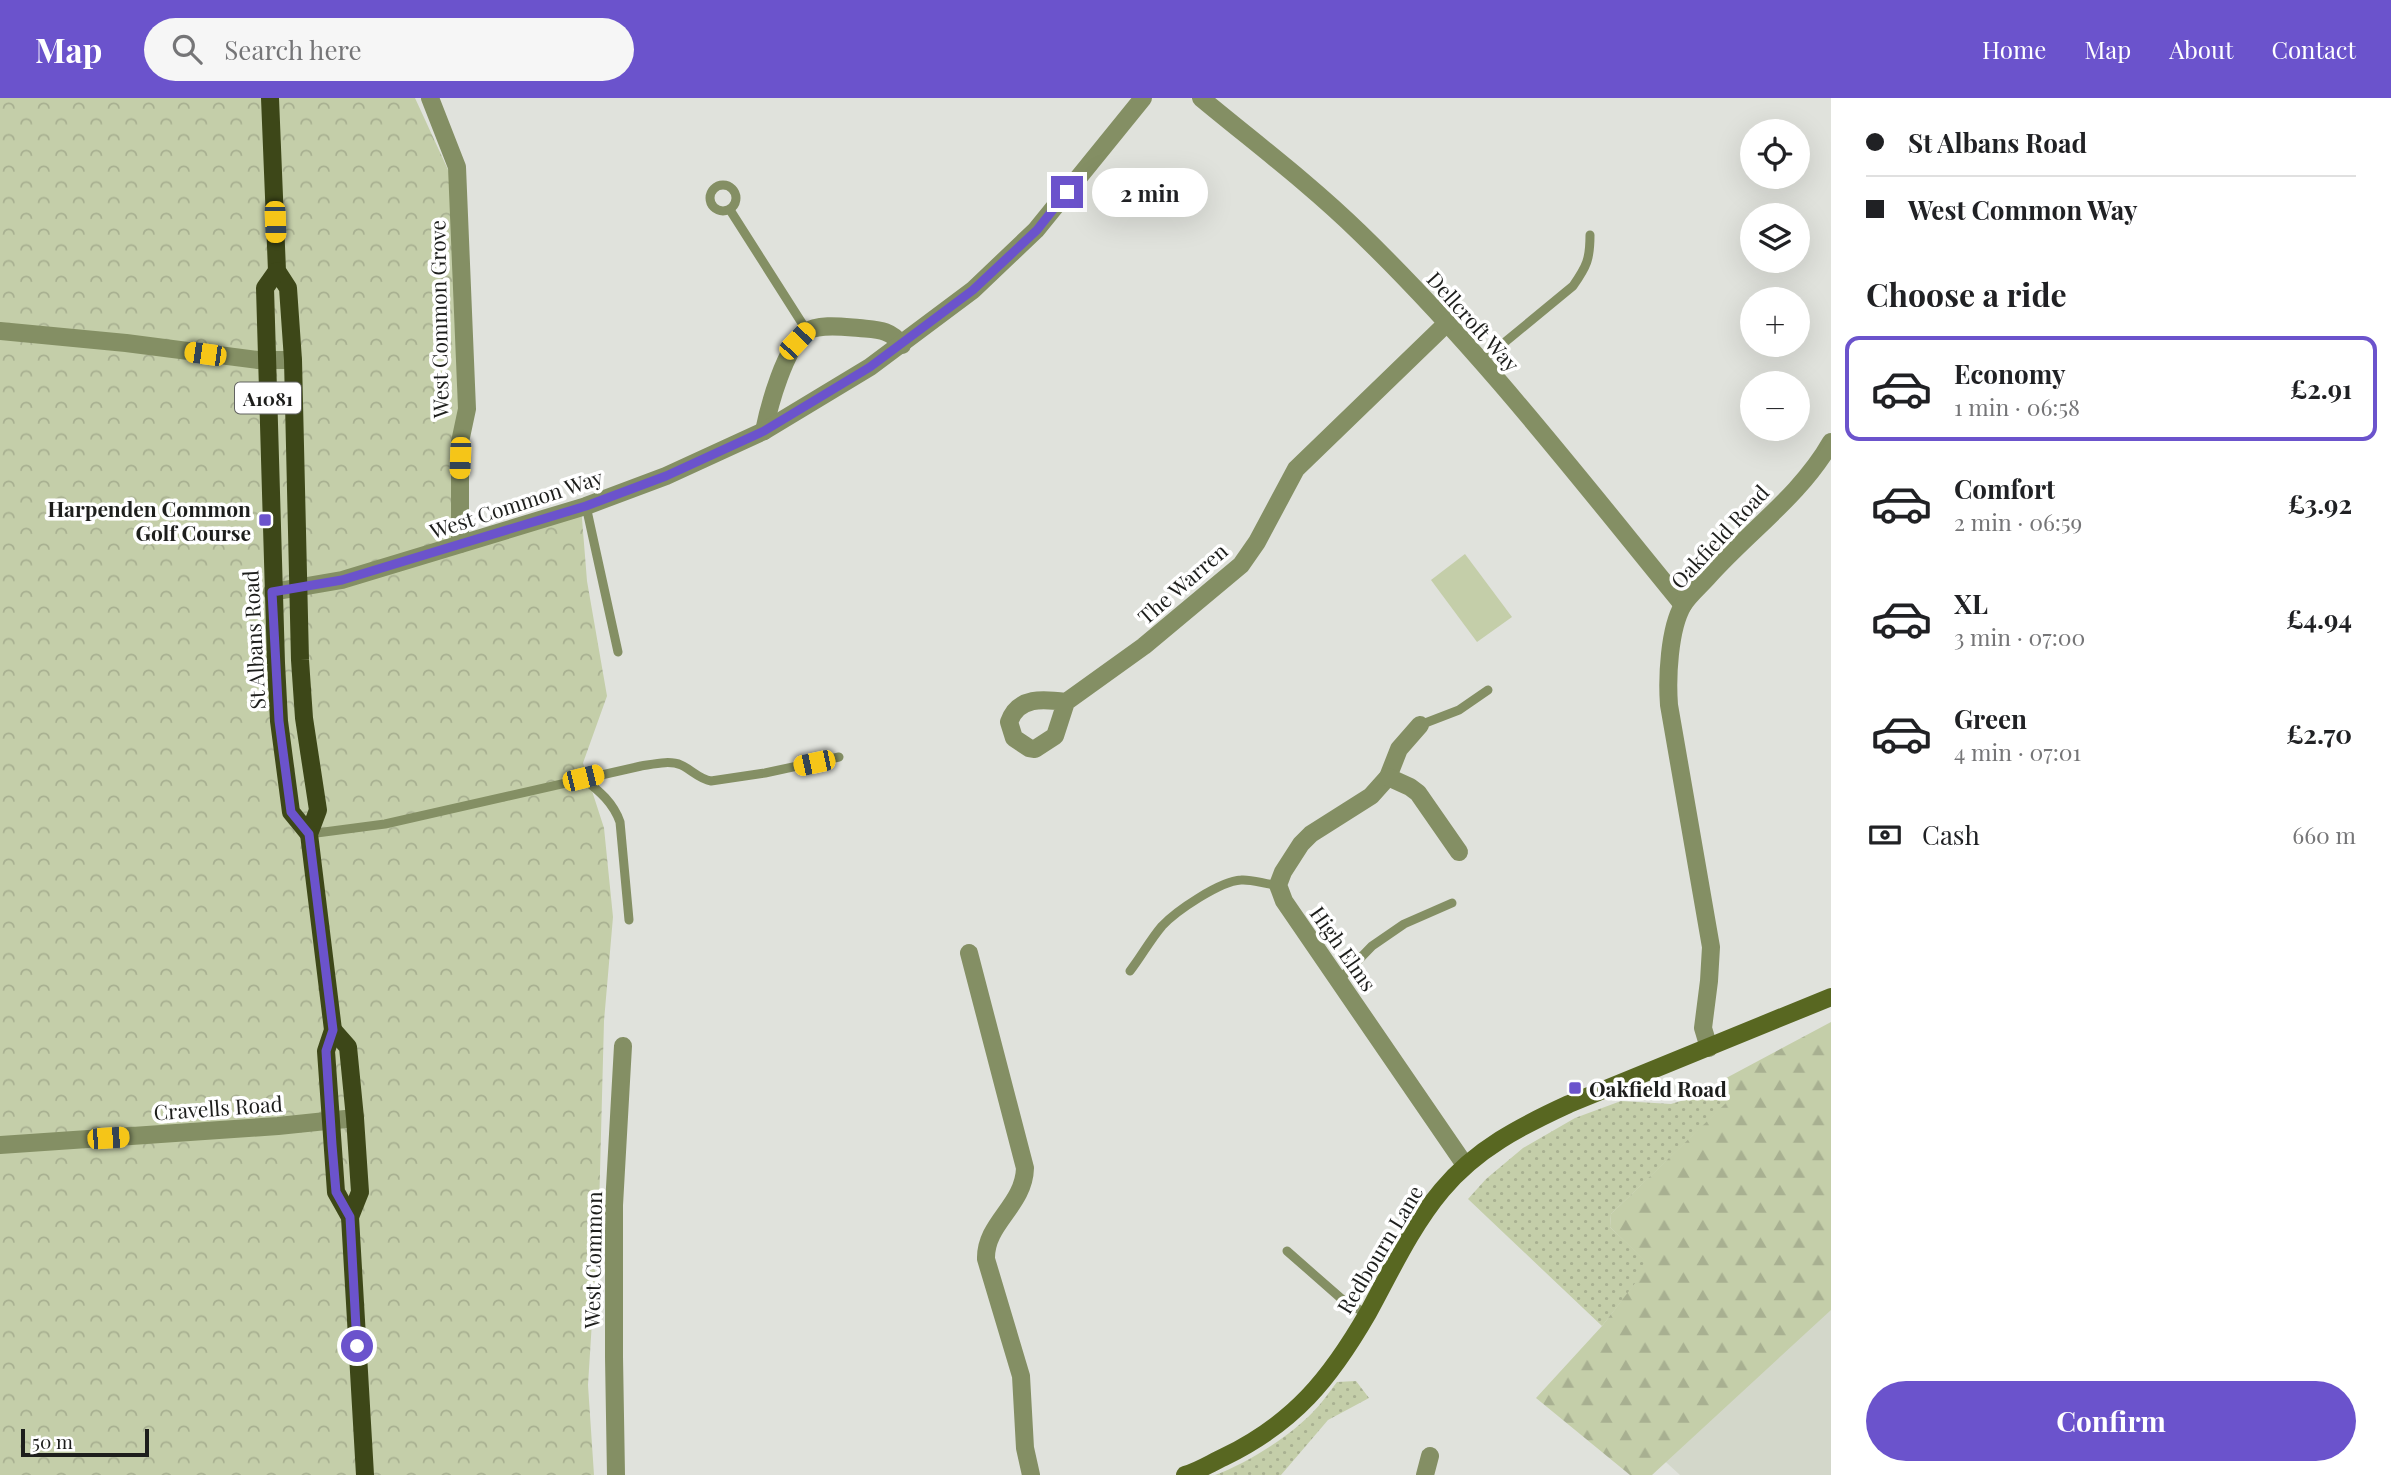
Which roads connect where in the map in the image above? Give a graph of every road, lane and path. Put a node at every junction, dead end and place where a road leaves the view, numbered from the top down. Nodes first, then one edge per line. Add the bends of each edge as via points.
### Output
1 (270, 98) edge
2 (430, 98) edge
3 (1143, 98) edge
4 (1201, 98) edge
5 (730, 210) dead end
6 (1590, 235) dead end
7 (277, 271) junction
8 (1447, 323) junction
9 (0, 331) edge
10 (807, 331) junction
11 (902, 345) junction
12 (293, 359) junction
13 (267, 360) junction
14 (1482, 361) junction
15 (764, 431) junction
16 (1831, 442) edge
17 (586, 506) junction
18 (460, 544) junction
19 (299, 589) junction
20 (272, 592) junction
21 (1683, 606) junction
22 (618, 652) dead end
23 (1488, 690) dead end
24 (1066, 702) dead end
25 (1420, 725) joint
26 (839, 757) dead end
27 (1388, 777) junction
28 (583, 778) junction
29 (309, 834) junction
30 (1459, 852) dead end
31 (1278, 885) junction
32 (1452, 903) dead end
33 (629, 920) dead end
34 (969, 953) dead end
35 (1130, 971) dead end
36 (1339, 980) junction
37 (1831, 997) edge
38 (333, 1030) junction
39 (623, 1046) dead end
40 (1709, 1048) junction
41 (355, 1118) junction
42 (330, 1122) junction
43 (0, 1145) edge
44 (1465, 1166) junction
45 (350, 1217) junction
46 (1287, 1251) dead end
47 (1367, 1314) junction
48 (1430, 1456) dead end
49 (365, 1475) edge
50 (616, 1475) edge
51 (1031, 1475) edge
52 (1185, 1475) edge
53 (1424, 1475) edge

1 - 7 main road, St Albans Road / A1081
2 - 18 street, West Common Grove via 457,167 467,409 460,442
3 - 11 street, West Common Way via 1037,230 973,290
4 - 8 street, Dellcroft Way via 1319,194
5 - 10 lane
6 - 14 lane via 1590,257 1573,286
7 - 12 main road, St Albans Road / A1081 via 288,288
7 - 13 main road, St Albans Road / A1081 via 265,288
8 - 14 street, Dellcroft Way
8 - 24 street, The Warren via 1296,469 1241,565 1144,646
9 - 13 street
10 - 11 street via 886,331
10 - 15 street via 782,371
11 - 15 street, West Common Way
12 - 13 street
12 - 19 main road, St Albans Road / A1081
13 - 20 main road, St Albans Road / A1081
14 - 21 street, Dellcroft Way
15 - 17 street, West Common Way
16 - 21 street, Oakfield Road via 1805,478
17 - 18 street, West Common Way
17 - 22 lane
18 - 19 street, West Common Way
19 - 20 street, West Common Way
19 - 29 main road, St Albans Road / A1081 via 304,718 318,810
20 - 29 main road, St Albans Road / A1081 via 279,721 291,812
21 - 40 street, Oakfield Road via 1667,679 1711,947 1703,1028
23 - 25 lane via 1459,710
25 - 27 street via 1399,750
26 - 28 lane via 712,781 672,762
27 - 30 street via 1418,793
27 - 31 street via 1371,796 1311,834
28 - 29 lane via 385,824
28 - 33 lane via 606,796 620,822
29 - 38 main road, St Albans Road / A1081
31 - 35 lane via 1243,880 1216,887 1163,925
31 - 36 street, High Elms via 1284,901
32 - 36 lane via 1372,946
34 - 51 street via 1025,1168 1023,1188 989,1240 986,1259 1021,1376
36 - 44 street, High Elms
37 - 40 main road, Redbourn Lane
38 - 41 main road, St Albans Road / A1081 via 348,1047
38 - 42 main road, St Albans Road / A1081 via 326,1051
39 - 50 street, West Common via 614,1205
40 - 44 main road, Redbourn Lane via 1529,1122
41 - 42 street, Cravells Road
41 - 45 main road, St Albans Road / A1081 via 360,1192
42 - 43 street, Cravells Road
42 - 45 main road, St Albans Road / A1081 via 336,1192
44 - 47 main road, Redbourn Lane via 1425,1212
45 - 49 main road, St Albans Road / A1081
46 - 47 lane via 1344,1301
47 - 52 main road, Redbourn Lane via 1334,1367 1293,1414 1253,1443
48 - 53 street

